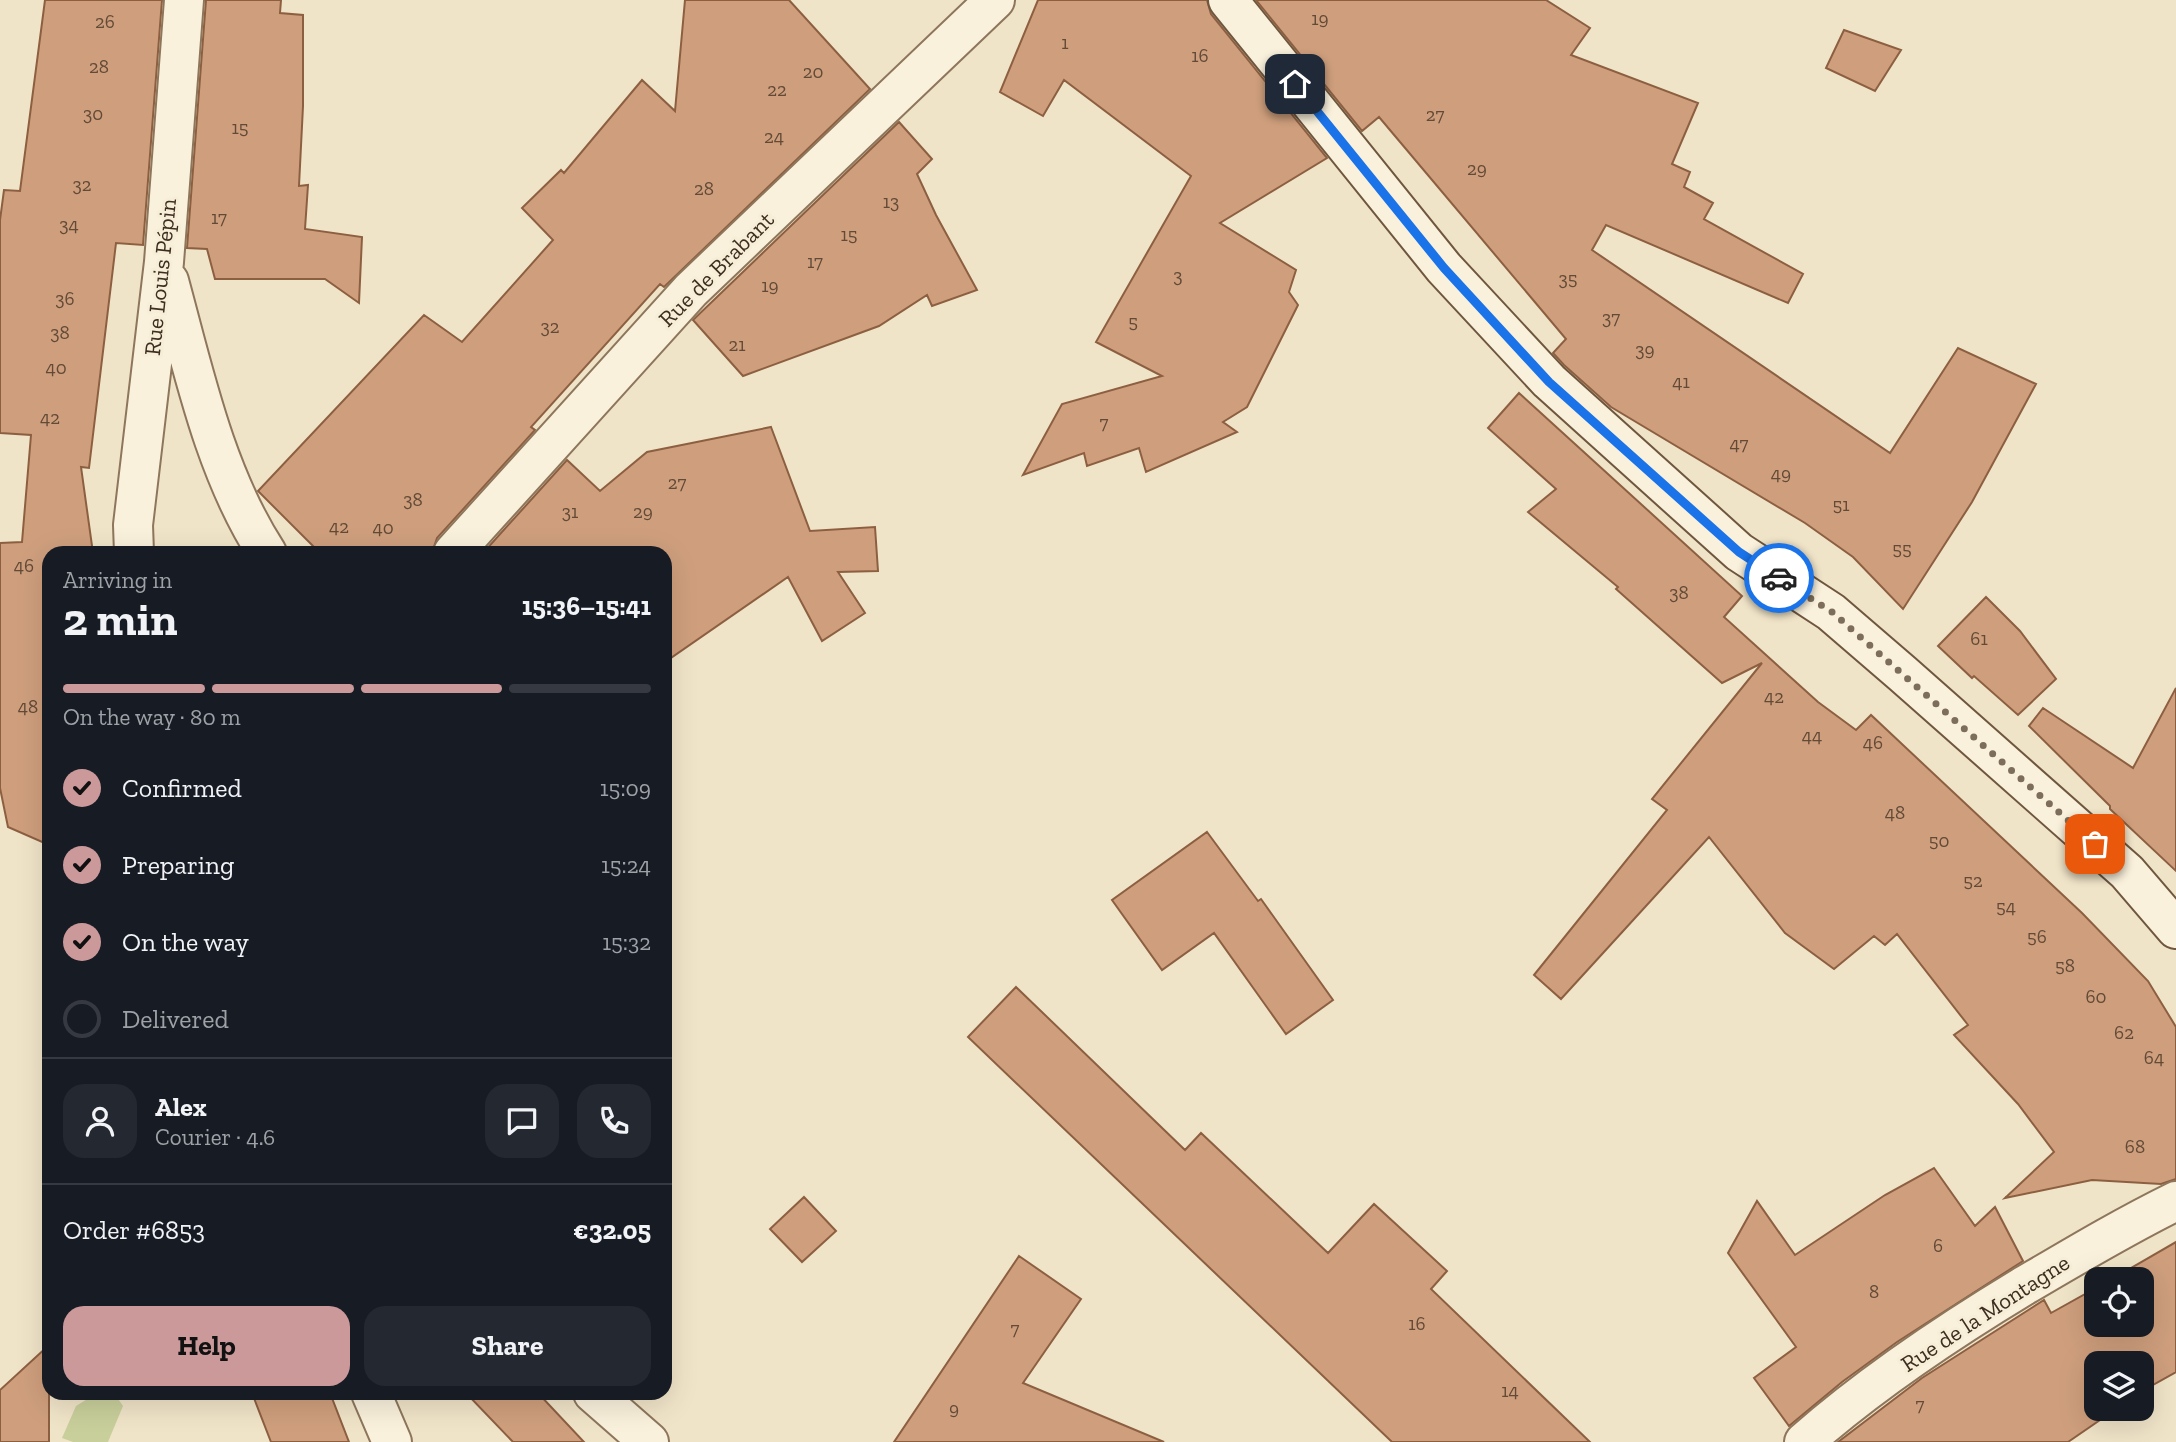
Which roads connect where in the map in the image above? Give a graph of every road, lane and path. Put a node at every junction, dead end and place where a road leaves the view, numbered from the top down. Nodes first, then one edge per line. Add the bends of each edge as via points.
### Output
1 (184, 0) edge
2 (995, 0) edge
3 (1228, 0) edge
4 (163, 262) junction
5 (134, 546) edge
6 (263, 546) edge
7 (459, 546) edge
8 (2176, 929) edge
9 (2176, 1201) edge
10 (374, 1400) edge
11 (601, 1400) edge
12 (392, 1442) edge
13 (649, 1442) edge
14 (1804, 1442) edge

1 - 4 street, Rue Louis Pépin
2 - 7 street, Rue de Brabant via 691,290
3 - 8 street via 1444,268 1549,382 1739,552 1832,612 2127,872
4 - 5 street, Rue Louis Pépin
4 - 6 street via 212,437
9 - 14 street, Rue de la Montagne via 2118,1229 1956,1327 1836,1413
10 - 12 street
11 - 13 street

